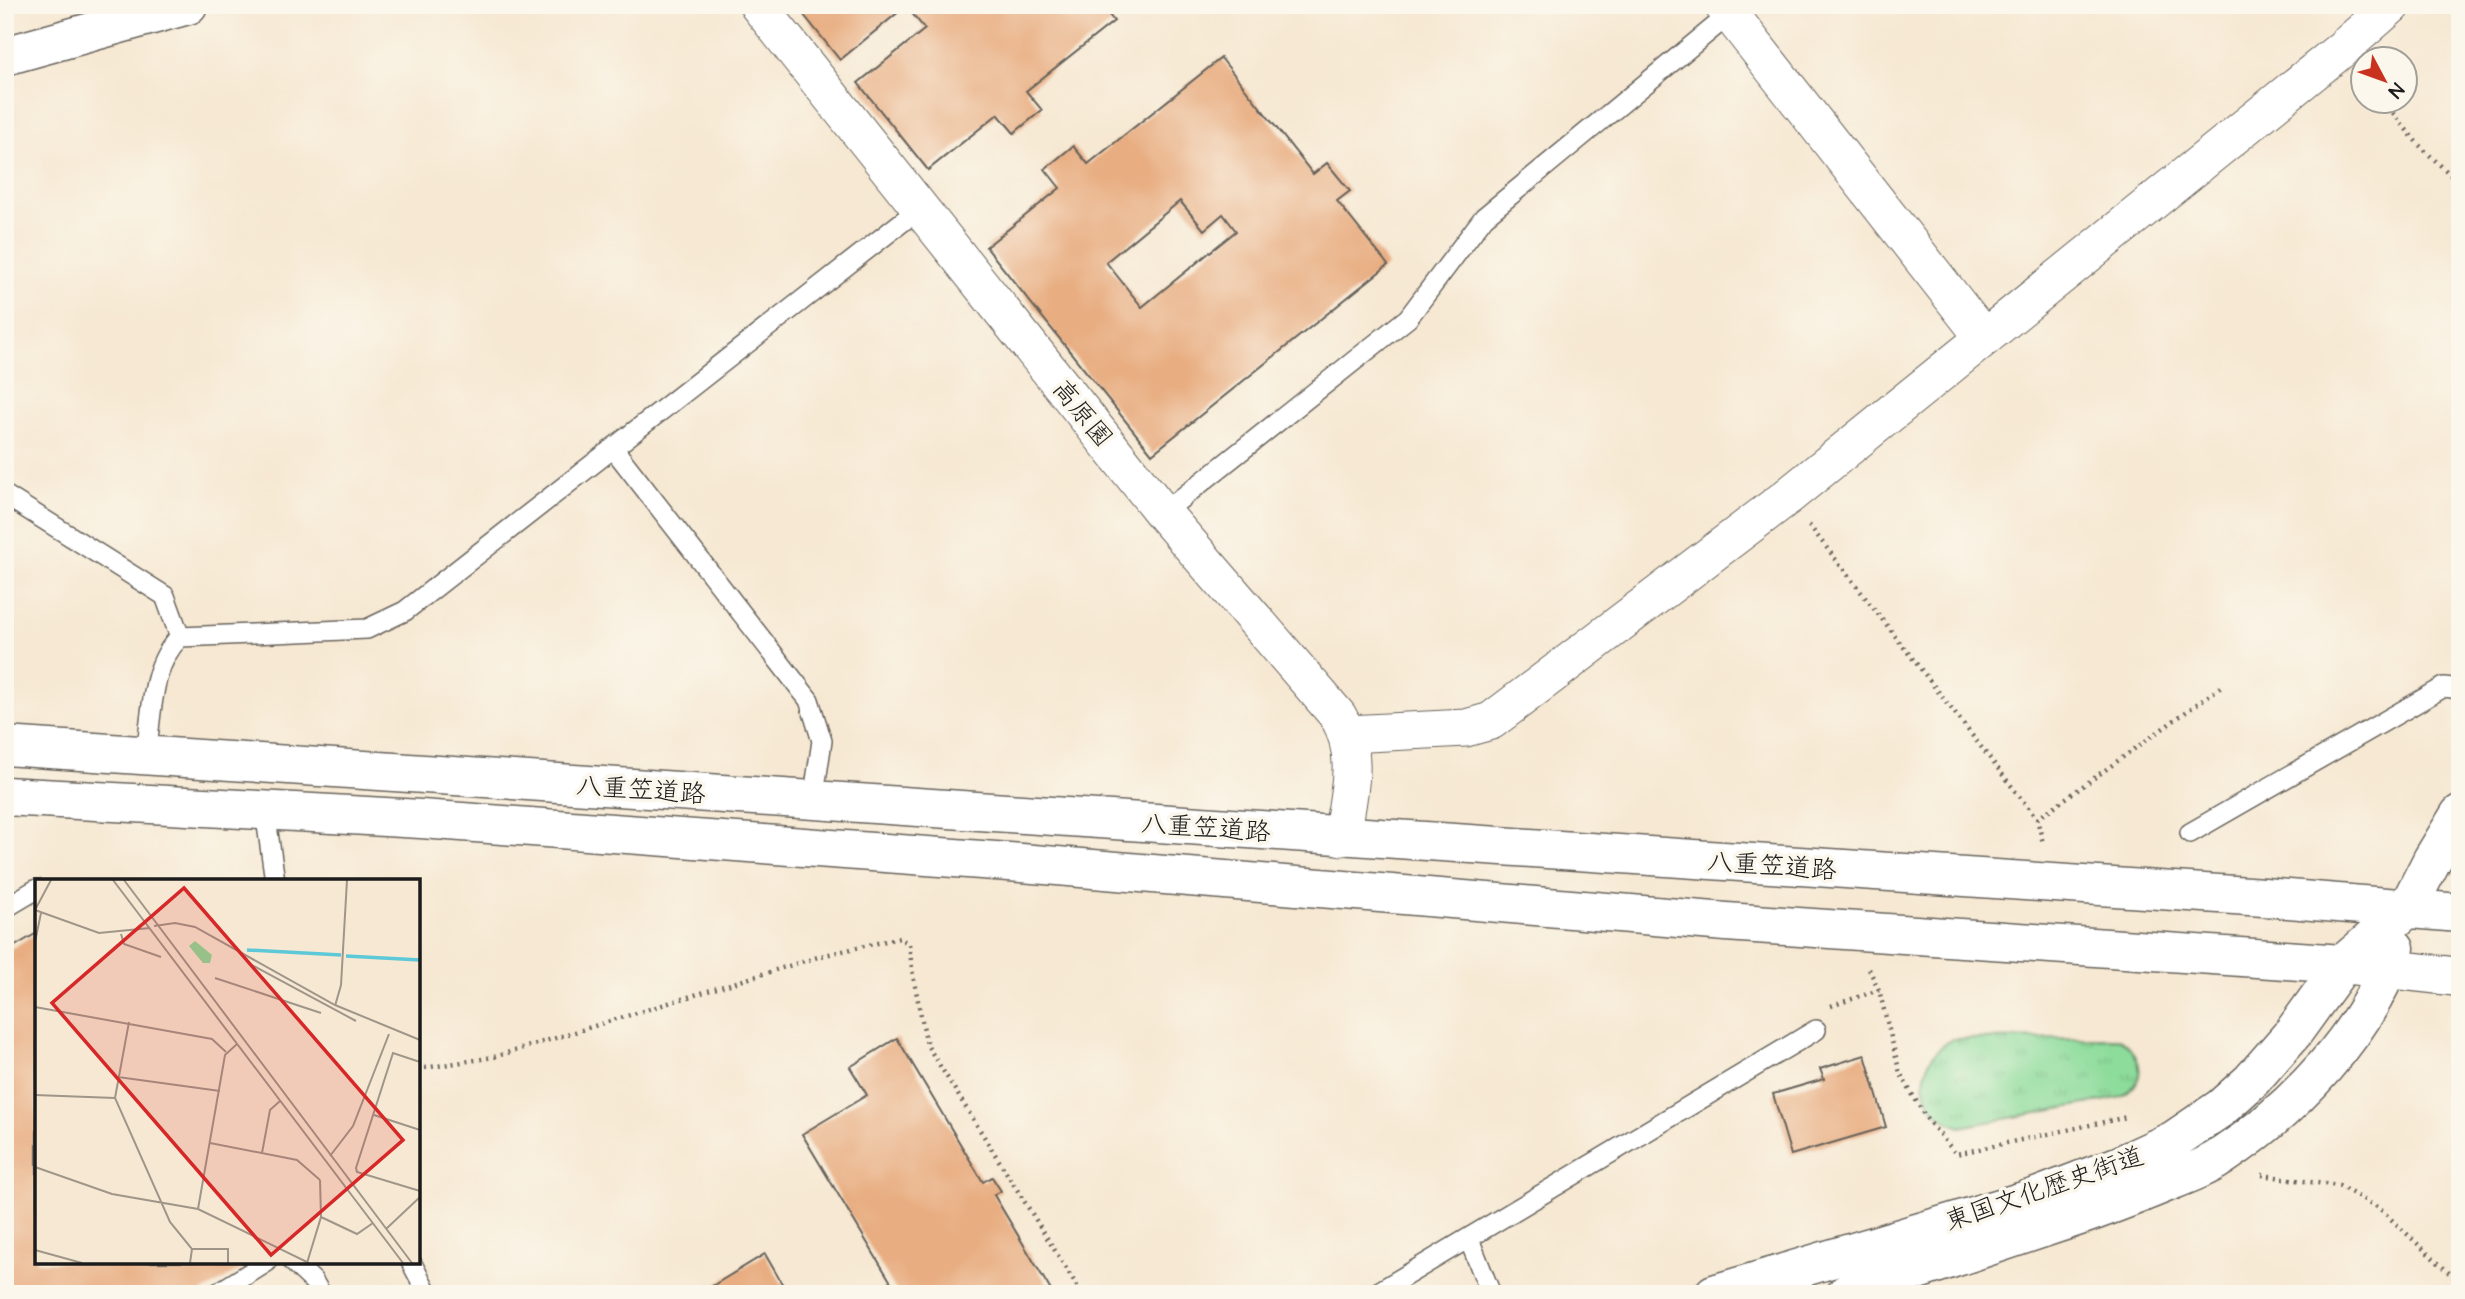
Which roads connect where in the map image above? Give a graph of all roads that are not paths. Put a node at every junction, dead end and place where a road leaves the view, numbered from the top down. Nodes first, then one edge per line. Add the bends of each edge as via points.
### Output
1 (188, 5) edge
2 (758, 5) edge
3 (2392, 5) edge
4 (1727, 9) edge
5 (5, 56) edge
6 (920, 208) junction
7 (1984, 338) junction
8 (613, 448) junction
9 (5, 495) edge
10 (1163, 513) junction
11 (180, 636) junction
12 (2460, 688) edge
13 (1348, 734) junction
14 (5, 746) edge
15 (146, 755) junction
16 (5, 796) edge
17 (813, 801) junction
18 (265, 811) junction
19 (2460, 814) edge
20 (2190, 833) dead end
21 (1342, 837) junction
22 (275, 879) edge
23 (35, 890) edge
24 (5, 908) edge
25 (2407, 909) junction
26 (2460, 913) edge
27 (2343, 964) junction
28 (2388, 969) junction
29 (2460, 977) edge
30 (1816, 1030) dead end
31 (1469, 1239) junction
32 (264, 1264) edge
33 (295, 1264) edge
34 (412, 1264) edge
35 (216, 1294) edge
36 (321, 1294) edge
37 (428, 1294) edge
38 (1375, 1294) edge
39 (1491, 1294) edge
40 (1714, 1294) edge
41 (1846, 1294) edge

1 - 5 main road
2 - 6 street, 高原園
3 - 7 street
4 - 7 street
4 - 10 lane via 1484,217 1408,318
6 - 8 lane
6 - 10 street, 高原園
7 - 13 street via 1787,497 1491,720 1466,728
8 - 11 lane via 405,611 367,629
8 - 17 lane via 809,700 822,741
9 - 11 lane via 165,596
10 - 13 street, 高原園 via 1338,716
11 - 15 lane via 159,669
12 - 20 lane via 2444,687
13 - 21 street, 高原園 via 1353,766
14 - 15 main road, 八重笠道路
15 - 17 main road, 八重笠道路
16 - 18 main road, 八重笠道路
17 - 21 main road, 八重笠道路
18 - 22 lane
18 - 27 main road, 八重笠道路 via 1009,862 1712,921
19 - 25 main road
21 - 25 main road, 八重笠道路
23 - 24 lane
25 - 26 main road, 八重笠道路
25 - 27 main road, 東国文化歴史街道
25 - 28 main road, 東国文化歴史街道
27 - 28 main road, 八重笠道路
27 - 40 main road, 東国文化歴史街道 via 2251,1081 2174,1140 2044,1194
28 - 29 main road, 八重笠道路
28 - 41 main road, 東国文化歴史街道 via 2353,1030 2316,1078 2286,1108 2220,1158 2113,1205
30 - 31 lane
31 - 38 lane
31 - 39 lane
32 - 35 lane
33 - 36 lane
34 - 37 lane

